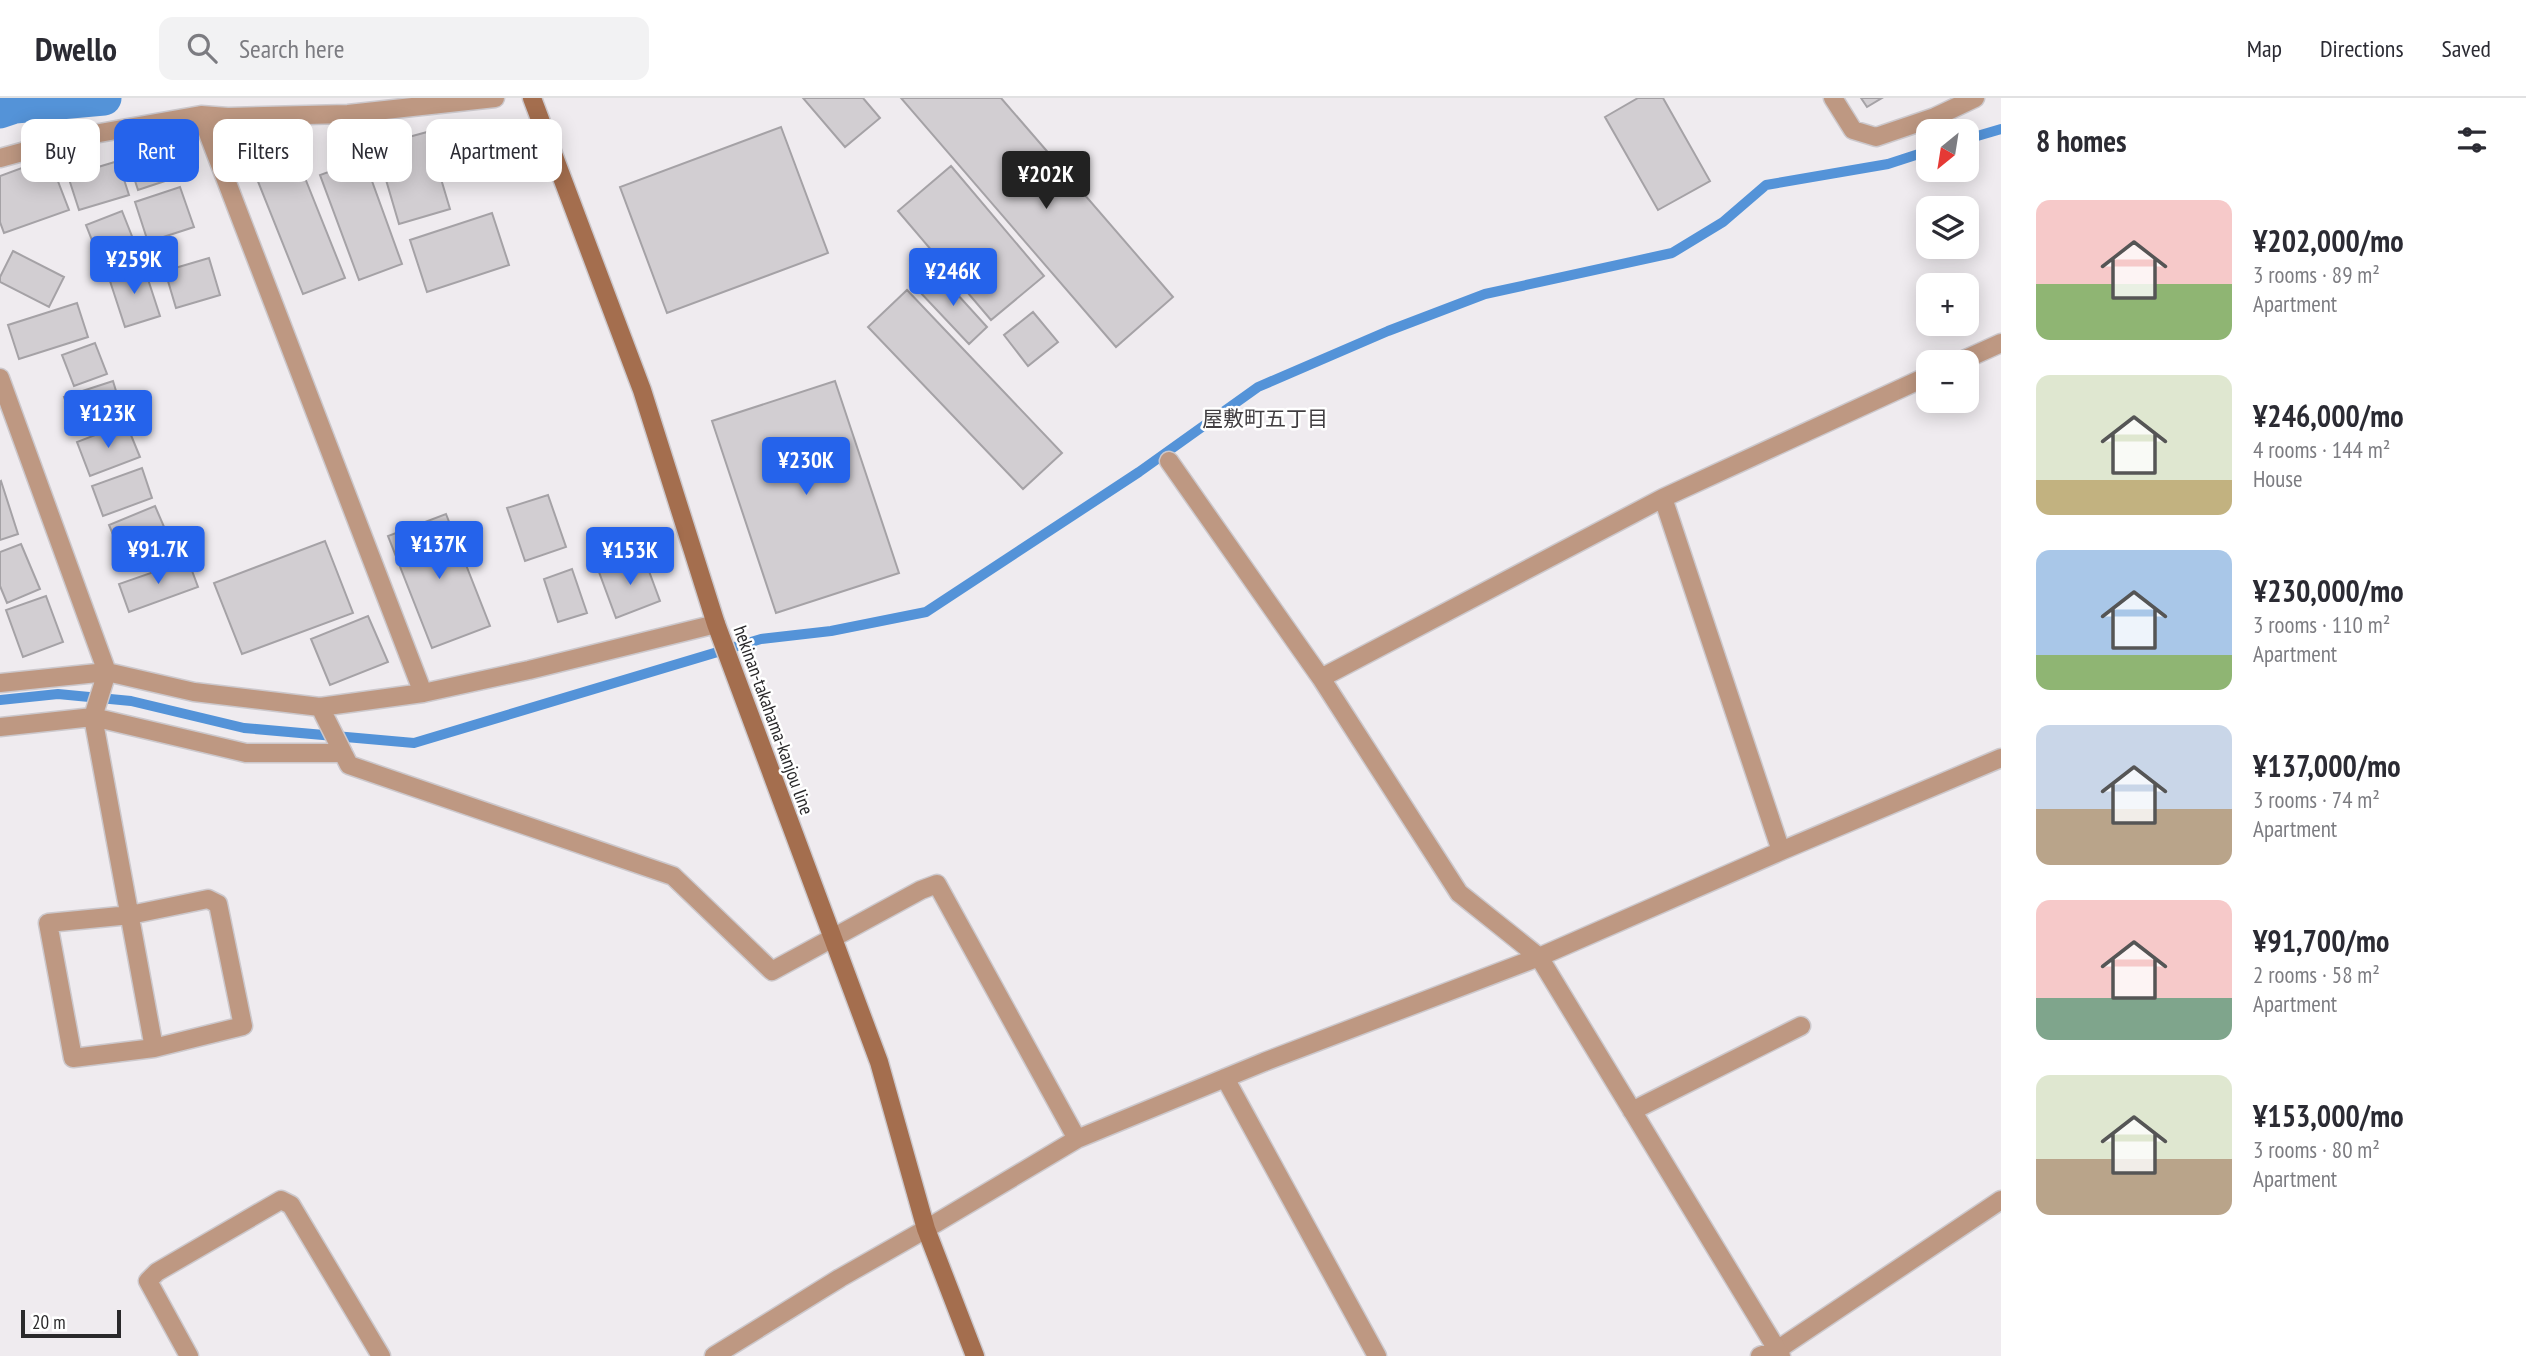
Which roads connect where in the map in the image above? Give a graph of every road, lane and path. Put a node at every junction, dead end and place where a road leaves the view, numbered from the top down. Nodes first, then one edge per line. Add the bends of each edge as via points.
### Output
1 (495, 98) edge
2 (533, 98) edge
3 (1833, 98) edge
4 (1975, 98) edge
5 (201, 115) junction
6 (0, 158) edge
7 (2001, 343) edge
8 (1979, 353) edge
9 (0, 378) edge
10 (1916, 382) edge
11 (1169, 461) dead end
12 (1663, 498) junction
13 (717, 626) junction
14 (107, 674) junction
15 (1321, 678) junction
16 (0, 683) edge
17 (423, 693) junction
18 (322, 710) junction
19 (94, 715) junction
20 (0, 727) edge
21 (342, 752) junction
22 (1998, 765) edge
23 (1781, 851) junction
24 (130, 915) junction
25 (832, 938) junction
26 (1539, 957) junction
27 (1801, 1026) dead end
28 (154, 1048) junction
29 (1225, 1077) junction
30 (1632, 1111) junction
31 (1077, 1139) junction
32 (2001, 1200) edge
33 (926, 1229) junction
34 (1772, 1354) edge
35 (189, 1356) edge
36 (381, 1356) edge
37 (714, 1356) edge
38 (975, 1356) edge
39 (1377, 1356) edge

1 - 5 street via 348,114
2 - 13 main road, hekinan-takahama-kanjou line via 642,390
3 - 4 street via 1853,130 1876,137
5 - 6 street via 77,137
5 - 17 street
7 - 8 street
9 - 14 street
10 - 12 street
11 - 15 street
12 - 15 street
12 - 23 street
13 - 17 street
13 - 25 main road, hekinan-takahama-kanjou line
14 - 16 street
14 - 18 street
14 - 19 street
15 - 26 street via 1460,893
17 - 18 street
18 - 21 street
19 - 20 street
19 - 21 street via 246,753
19 - 24 street
21 - 25 street via 349,765 673,876 772,971
22 - 23 street
23 - 26 street
24 - 28 street
24 - 28 street via 48,923 73,1058
24 - 28 street via 208,899 218,904 243,1026
25 - 31 street via 937,884
25 - 33 main road, hekinan-takahama-kanjou line via 880,1062
26 - 29 street
26 - 30 street
27 - 30 street
29 - 31 street
29 - 39 street
30 - 34 street
31 - 33 street
32 - 34 street
33 - 37 street
33 - 38 main road, hekinan-takahama-kanjou line
35 - 36 street via 148,1281 281,1200 291,1205

